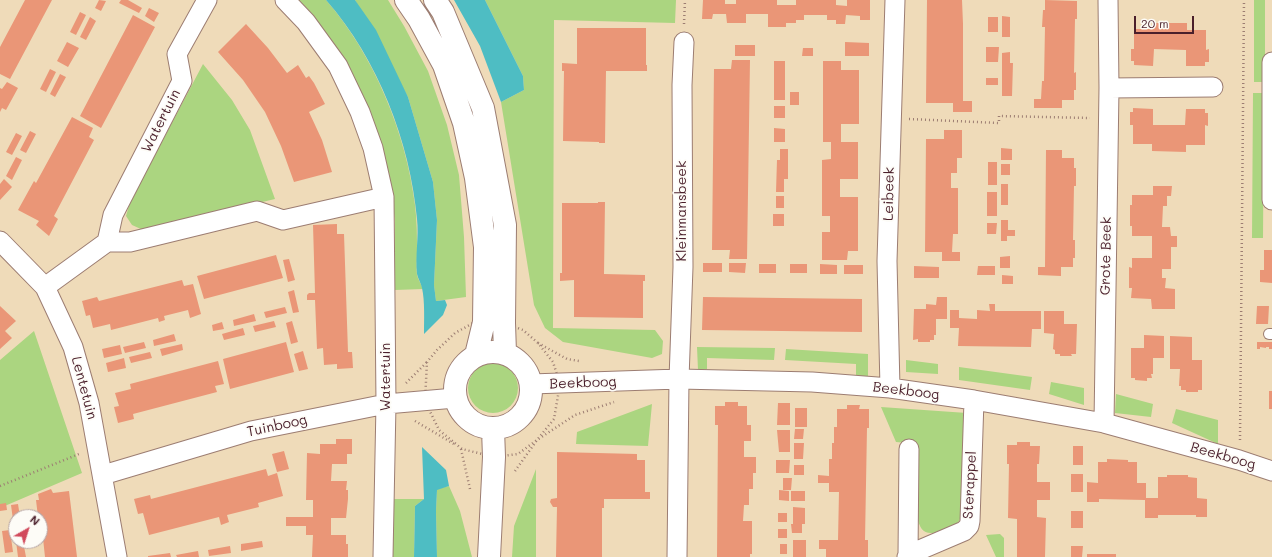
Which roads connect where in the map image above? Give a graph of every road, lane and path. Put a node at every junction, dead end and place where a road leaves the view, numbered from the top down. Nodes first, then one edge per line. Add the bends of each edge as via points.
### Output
1 (207, 0) edge
2 (285, 0) edge
3 (406, 0) edge
4 (435, 0) edge
5 (895, 0) edge
6 (1108, 0) edge
7 (1244, 0) edge
8 (684, 42) dead end
9 (1272, 62) edge
10 (1213, 86) dead end
11 (1109, 88) junction
12 (1272, 101) edge
13 (1108, 118) junction
14 (891, 119) junction
15 (384, 197) junction
16 (1272, 200) edge
17 (0, 241) edge
18 (106, 242) junction
19 (45, 287) junction
20 (494, 323) junction
21 (538, 343) junction
22 (505, 353) junction
23 (476, 356) junction
24 (427, 362) junction
25 (582, 362) dead end
26 (678, 379) junction
27 (531, 384) junction
28 (560, 384) junction
29 (890, 388) junction
30 (456, 398) junction
31 (619, 400) dead end
32 (974, 400) junction
33 (425, 401) junction
34 (386, 404) junction
35 (1104, 423) junction
36 (493, 428) junction
37 (537, 440) junction
38 (462, 449) junction
39 (909, 449) dead end
40 (82, 454) dead end
41 (494, 457) junction
42 (1239, 460) junction
43 (1272, 471) edge
44 (103, 475) junction
45 (514, 476) dead end
46 (0, 486) edge
47 (470, 490) dead end
48 (907, 556) edge
49 (117, 557) edge
50 (383, 557) edge
51 (489, 557) edge
52 (677, 557) edge

1 - 18 street, Watertuin via 177,54 182,81 113,215
2 - 15 street, Watertuin via 306,22 338,66 360,112 373,148
3 - 20 street via 444,65 464,124 476,178
4 - 20 street via 443,12 483,108 505,225
5 - 14 street, Leibeek
6 - 11 street, Grote Beek
7 - 42 path
8 - 26 street, Kleinmansbeek via 683,267
9 - 12 street
10 - 11 street
11 - 13 street, Grote Beek
12 - 16 street
13 - 14 path via 999,116 1000,123
13 - 35 street, Grote Beek
14 - 29 street, Leibeek via 887,261
15 - 18 street via 283,220 257,211 130,242
15 - 34 street, Watertuin
17 - 19 street, Lentetuin
18 - 19 street
19 - 44 street, Lentetuin via 73,347 89,403
20 - 21 path via 523,330
20 - 22 street
20 - 23 street
20 - 24 path via 475,322 455,333
21 - 25 path via 567,359
21 - 28 path via 554,362
22 - 23 street via 485,352
22 - 27 street via 522,365
23 - 30 street via 465,363 458,373 455,385
24 - 33 path
24 - 34 path
26 - 28 street, Beekboog
26 - 29 street, Beekboog via 812,382
26 - 52 street
27 - 28 street, Beekboog
27 - 36 street via 531,397 526,410 518,420 506,426
28 - 37 path via 554,419
29 - 32 street, Beekboog
30 - 33 street, Tuinboog
30 - 36 street via 460,410 469,420 480,426
31 - 37 path via 574,415
32 - 35 street, Beekboog
32 - 48 street, Sterappel via 969,526 964,531
33 - 34 street, Tuinboog
33 - 38 path via 439,430
34 - 38 path
34 - 44 street, Tuinboog via 251,431
34 - 50 street, Watertuin
35 - 42 street, Beekboog
36 - 41 street
37 - 41 path via 518,454
37 - 45 path via 516,469
38 - 41 path
38 - 47 path
39 - 48 street, Sterappel
40 - 46 path
41 - 51 street
42 - 43 street, Beekboog
44 - 49 street, Lentetuin

